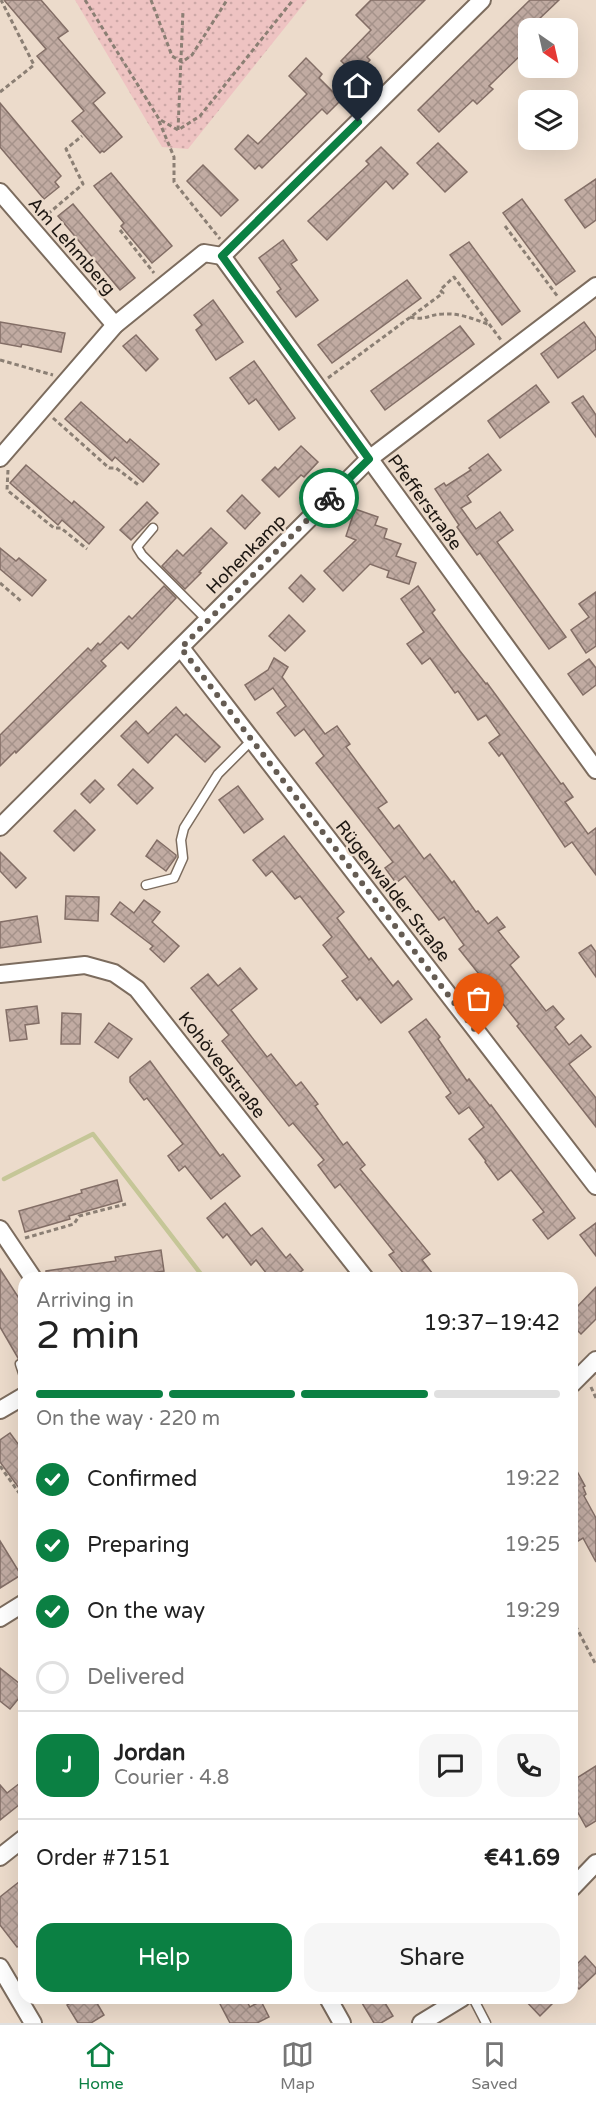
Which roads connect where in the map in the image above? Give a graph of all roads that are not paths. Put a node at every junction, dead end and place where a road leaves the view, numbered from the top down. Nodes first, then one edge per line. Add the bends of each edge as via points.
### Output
1 (482, 0) edge
2 (0, 192) edge
3 (225, 253) junction
4 (596, 286) edge
5 (115, 325) junction
6 (5, 453) edge
7 (369, 459) junction
8 (153, 528) dead end
9 (208, 621) junction
10 (181, 648) junction
11 (252, 740) junction
12 (596, 770) edge
13 (0, 827) edge
14 (146, 885) dead end
15 (0, 974) edge
16 (596, 1186) edge
17 (4, 1236) edge
18 (29, 1272) edge
19 (360, 1272) edge
20 (596, 1360) edge
21 (578, 1378) edge
22 (18, 1400) edge
23 (0, 1410) edge
24 (18, 1607) edge
25 (0, 1618) edge
26 (18, 1843) edge
27 (0, 1857) edge
28 (596, 1863) edge
29 (578, 1882) edge
30 (0, 1967) edge
31 (18, 1998) edge
32 (22, 2004) edge
33 (331, 2004) edge
34 (452, 2004) edge
35 (476, 2004) edge
36 (33, 2023) edge
37 (342, 2023) edge
38 (421, 2023) edge
39 (486, 2023) edge

1 - 3 street
2 - 5 street, Am Lehmberg
3 - 5 street via 204,253
3 - 7 street, Pfefferstraße
4 - 7 street, Hohenkamp
5 - 6 street
7 - 9 street, Hohenkamp
7 - 12 street, Pfefferstraße
8 - 9 lane via 137,547
9 - 10 street, Hohenkamp
10 - 11 street, Rügenwalder Straße
10 - 13 street, Hohenkamp
11 - 14 lane via 218,774 184,828 183,858 174,878
11 - 16 street, Rügenwalder Straße
15 - 19 street, Kohövedstraße via 85,965 114,973 137,989
17 - 18 street
20 - 21 street
22 - 23 street
24 - 25 street
26 - 27 street
28 - 29 street
30 - 31 street
32 - 36 street
33 - 37 street
34 - 38 street
35 - 39 lane

